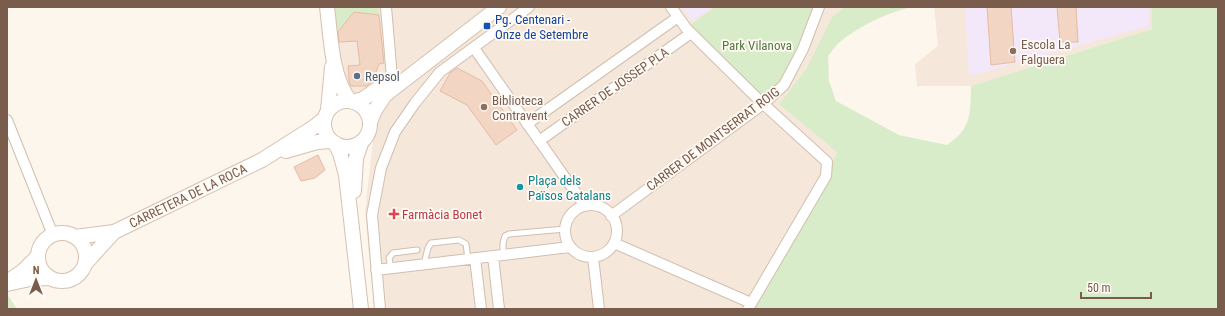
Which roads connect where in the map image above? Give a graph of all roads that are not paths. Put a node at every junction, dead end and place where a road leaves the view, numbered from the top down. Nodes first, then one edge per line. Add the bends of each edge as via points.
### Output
1 (327, 7) edge
2 (386, 7) edge
3 (490, 7) edge
4 (499, 7) edge
5 (529, 7) edge
6 (671, 7) edge
7 (819, 7) edge
8 (678, 17) junction
9 (691, 33) junction
10 (474, 48) junction
11 (333, 56) junction
12 (392, 78) junction
13 (352, 101) junction
14 (763, 104) junction
15 (326, 114) junction
16 (7, 120) edge
17 (370, 122) junction
18 (527, 124) junction
19 (362, 141) junction
20 (539, 141) junction
21 (333, 142) junction
22 (262, 160) junction
23 (585, 206) junction
24 (611, 216) junction
25 (352, 222) junction
26 (565, 229) junction
27 (114, 232) junction
28 (53, 235) junction
29 (75, 237) junction
30 (614, 243) junction
31 (570, 246) junction
32 (417, 250) dead end
33 (503, 254) junction
34 (38, 256) junction
35 (493, 256) junction
36 (593, 257) junction
37 (472, 258) junction
38 (85, 264) junction
39 (424, 264) junction
40 (390, 268) junction
41 (376, 270) junction
42 (50, 278) junction
43 (7, 283) edge
44 (749, 306) edge
45 (361, 309) edge
46 (380, 309) edge
47 (481, 309) edge
48 (499, 309) edge
49 (599, 309) edge

1 - 11 street
2 - 12 street
3 - 12 street
4 - 17 street via 385,95 374,110
5 - 10 street
6 - 8 street
7 - 14 street, CARRER DE MONTSERRAT ROIG via 803,49 784,85
8 - 9 street
8 - 18 street, CARRER DE JOSSEP PLA
9 - 14 street
9 - 20 street, CARRER DE JOSSEP PLA
10 - 18 street
10 - 41 street via 440,72 395,132 381,168 372,215
11 - 13 street via 341,85
11 - 15 street
12 - 13 street via 363,99
13 - 15 street via 339,102
13 - 17 street via 363,108
14 - 24 street, CARRER DE MONTSERRAT ROIG
14 - 44 street via 827,162 826,176
15 - 21 street via 324,128
15 - 22 street, CARRETERA DE LA ROCA via 314,127
16 - 28 street
17 - 19 street via 368,132
18 - 20 street
19 - 21 street via 346,147
19 - 25 street via 356,158
20 - 23 street
21 - 22 street, CARRETERA DE LA ROCA via 305,144
21 - 25 street via 344,165
22 - 27 street, CARRETERA DE LA ROCA
23 - 24 street via 597,206
23 - 26 street via 570,216
24 - 30 street via 616,229
25 - 45 street
26 - 31 street via 566,241
26 - 33 lane via 509,234 505,236
27 - 29 street, CARRETERA DE LA ROCA
27 - 38 street, CARRETERA DE LA ROCA
28 - 29 street via 61,233
28 - 34 street via 43,243
29 - 38 street via 85,249
30 - 36 street via 603,254
30 - 44 street
31 - 33 street
31 - 36 street via 580,255
32 - 40 lane via 393,253 389,258
33 - 35 street
34 - 42 street via 41,269
34 - 43 street
35 - 37 street
35 - 48 street
36 - 49 street
37 - 39 street
37 - 39 lane via 466,244 459,240 431,243
37 - 47 street
38 - 42 street via 82,271 70,280
39 - 40 street
40 - 41 street
41 - 46 street
42 - 43 street

